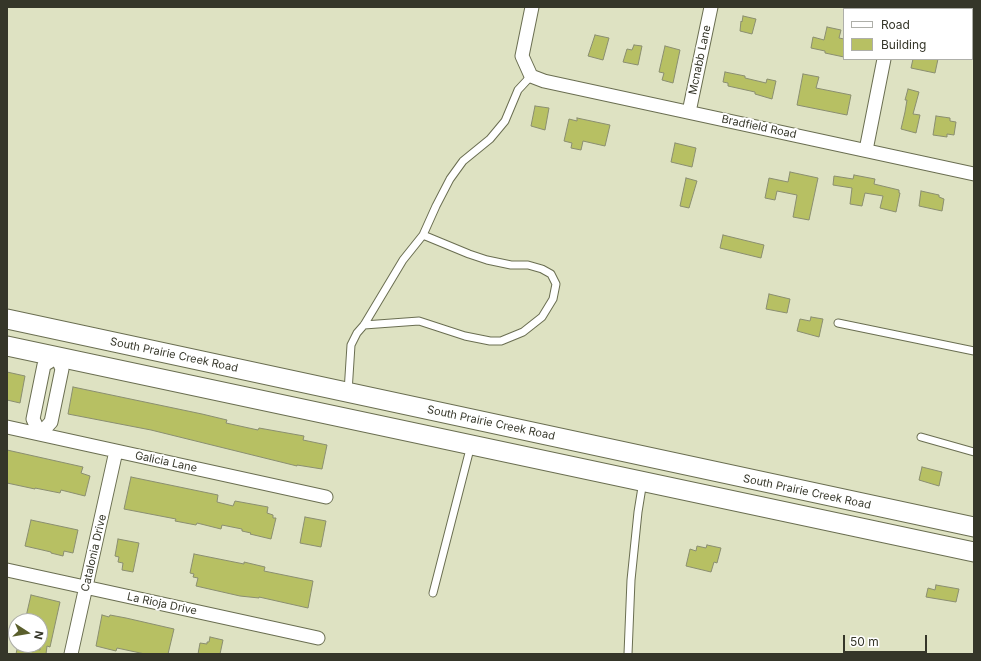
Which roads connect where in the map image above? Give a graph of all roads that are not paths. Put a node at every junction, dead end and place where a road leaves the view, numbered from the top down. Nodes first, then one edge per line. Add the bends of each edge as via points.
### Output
1 (532, 7) edge
2 (711, 7) edge
3 (884, 60) edge
4 (531, 76) junction
5 (689, 112) junction
6 (866, 150) junction
7 (974, 174) edge
8 (423, 235) junction
9 (7, 319) edge
10 (838, 323) dead end
11 (364, 325) junction
12 (63, 331) junction
13 (7, 346) edge
14 (974, 351) edge
15 (57, 356) junction
16 (348, 393) junction
17 (7, 427) edge
18 (40, 434) junction
19 (921, 437) dead end
20 (471, 445) junction
21 (116, 451) junction
22 (974, 452) edge
23 (643, 481) junction
24 (326, 496) dead end
25 (974, 527) edge
26 (974, 552) edge
27 (7, 570) edge
28 (86, 587) junction
29 (433, 592) dead end
30 (318, 638) dead end
31 (628, 643) junction
32 (71, 654) edge
33 (622, 654) edge
34 (628, 654) edge

1 - 4 street via 522,56
2 - 5 street, Mcnabb Lane
3 - 6 street
4 - 5 street, Bradfield Road
4 - 8 lane via 518,90 505,121 490,139 463,161 450,179
5 - 6 street, Bradfield Road
6 - 7 street, Bradfield Road
8 - 11 lane via 403,260
8 - 11 lane via 487,260 542,269 551,274 556,284 553,299 542,316 524,332 501,341 465,336 419,321
9 - 12 main road, South Prairie Creek Road
10 - 14 lane
11 - 16 lane via 351,345
12 - 15 main road
12 - 16 main road, South Prairie Creek Road
13 - 15 main road
15 - 18 street via 62,369 51,422
15 - 18 street via 44,365 33,419
15 - 20 main road
16 - 25 main road, South Prairie Creek Road
17 - 18 street, Galicia Lane
18 - 21 street, Galicia Lane
19 - 22 lane
20 - 23 main road
20 - 29 lane
21 - 24 street, Galicia Lane
21 - 28 street, Catalonia Drive
23 - 26 main road
23 - 31 lane via 632,573
27 - 28 street, La Rioja Drive
28 - 30 street, La Rioja Drive
28 - 32 street, Catalonia Drive
31 - 33 lane
31 - 34 lane

